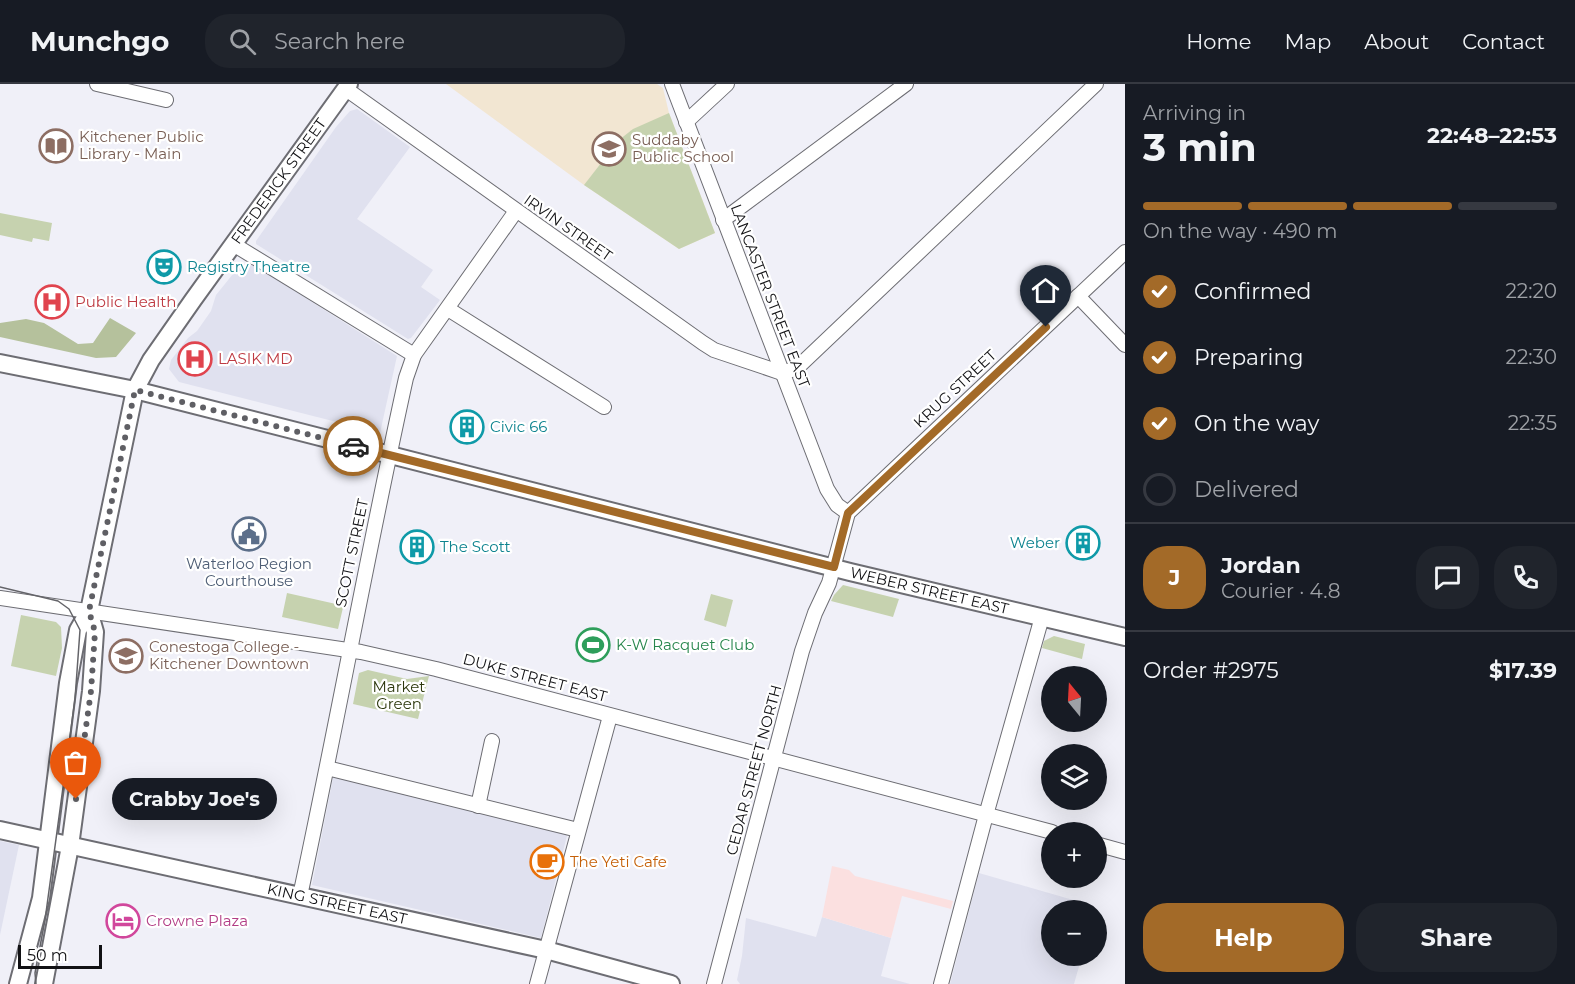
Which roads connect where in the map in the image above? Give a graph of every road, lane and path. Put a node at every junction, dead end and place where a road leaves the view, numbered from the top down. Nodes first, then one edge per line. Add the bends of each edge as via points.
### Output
1 (98, 84) edge
2 (672, 84) edge
3 (727, 84) edge
4 (906, 84) edge
5 (1096, 84) edge
6 (348, 86) edge
7 (166, 100) dead end
8 (686, 122) junction
9 (516, 211) junction
10 (723, 220) junction
11 (232, 244) junction
12 (1125, 252) edge
13 (1078, 296) junction
14 (448, 309) junction
15 (1125, 345) edge
16 (414, 355) junction
17 (0, 363) edge
18 (782, 373) junction
19 (135, 390) junction
20 (604, 407) dead end
21 (388, 455) junction
22 (848, 513) junction
23 (834, 567) junction
24 (0, 598) edge
25 (89, 611) junction
26 (1042, 617) junction
27 (1125, 637) edge
28 (349, 650) junction
29 (610, 716) junction
30 (492, 741) dead end
31 (774, 758) junction
32 (327, 768) junction
33 (478, 806) junction
34 (986, 815) junction
35 (1041, 829) edge
36 (0, 830) edge
37 (578, 830) junction
38 (48, 841) junction
39 (70, 846) junction
40 (1107, 847) edge
41 (1125, 852) edge
42 (300, 896) junction
43 (546, 950) junction
44 (18, 984) edge
45 (44, 984) edge
46 (537, 984) edge
47 (671, 984) edge
48 (714, 984) edge
49 (941, 984) edge

1 - 7 street
2 - 8 street, LANCASTER STREET EAST
3 - 8 street
4 - 10 street
5 - 18 street via 797,368
6 - 9 street, IRVIN STREET
6 - 11 main road, FREDERICK STREET
8 - 10 street, LANCASTER STREET EAST
9 - 14 street, SCOTT STREET
9 - 18 street, IRVIN STREET via 714,350
10 - 18 street, LANCASTER STREET EAST
11 - 16 street
11 - 19 main road, FREDERICK STREET via 151,360
12 - 13 street, KRUG STREET
13 - 15 street
13 - 22 street, KRUG STREET
14 - 16 street, SCOTT STREET
14 - 20 street
16 - 21 street, SCOTT STREET
17 - 19 main road, WEBER STREET EAST
18 - 22 street, LANCASTER STREET EAST via 827,489 837,505
19 - 21 main road, WEBER STREET EAST
19 - 25 main road, FREDERICK STREET
21 - 23 main road, WEBER STREET EAST
21 - 28 street, SCOTT STREET
22 - 23 street
23 - 26 main road, WEBER STREET EAST
23 - 31 street, CEDAR STREET NORTH via 802,651
24 - 25 street, DUKE STREET EAST
25 - 28 street, DUKE STREET EAST
25 - 38 main road, FREDERICK STREET via 79,626 68,682
25 - 39 main road, FREDERICK STREET via 95,632 91,691
26 - 27 main road, WEBER STREET EAST
26 - 34 street
28 - 29 street, DUKE STREET EAST via 455,673
28 - 32 street, SCOTT STREET
29 - 31 street, DUKE STREET EAST
29 - 37 street
30 - 33 street
31 - 34 street, DUKE STREET EAST
31 - 48 street, CEDAR STREET NORTH
32 - 33 street
32 - 42 street, SCOTT STREET
33 - 37 street
34 - 35 street, DUKE STREET EAST
34 - 49 street
36 - 38 main road, KING STREET EAST
37 - 43 street
38 - 39 main road, KING STREET EAST
38 - 44 main road, FREDERICK STREET via 41,898
39 - 42 main road, KING STREET EAST
39 - 45 main road, FREDERICK STREET
40 - 41 street
42 - 43 main road, KING STREET EAST
43 - 46 street
43 - 47 main road, KING STREET EAST

